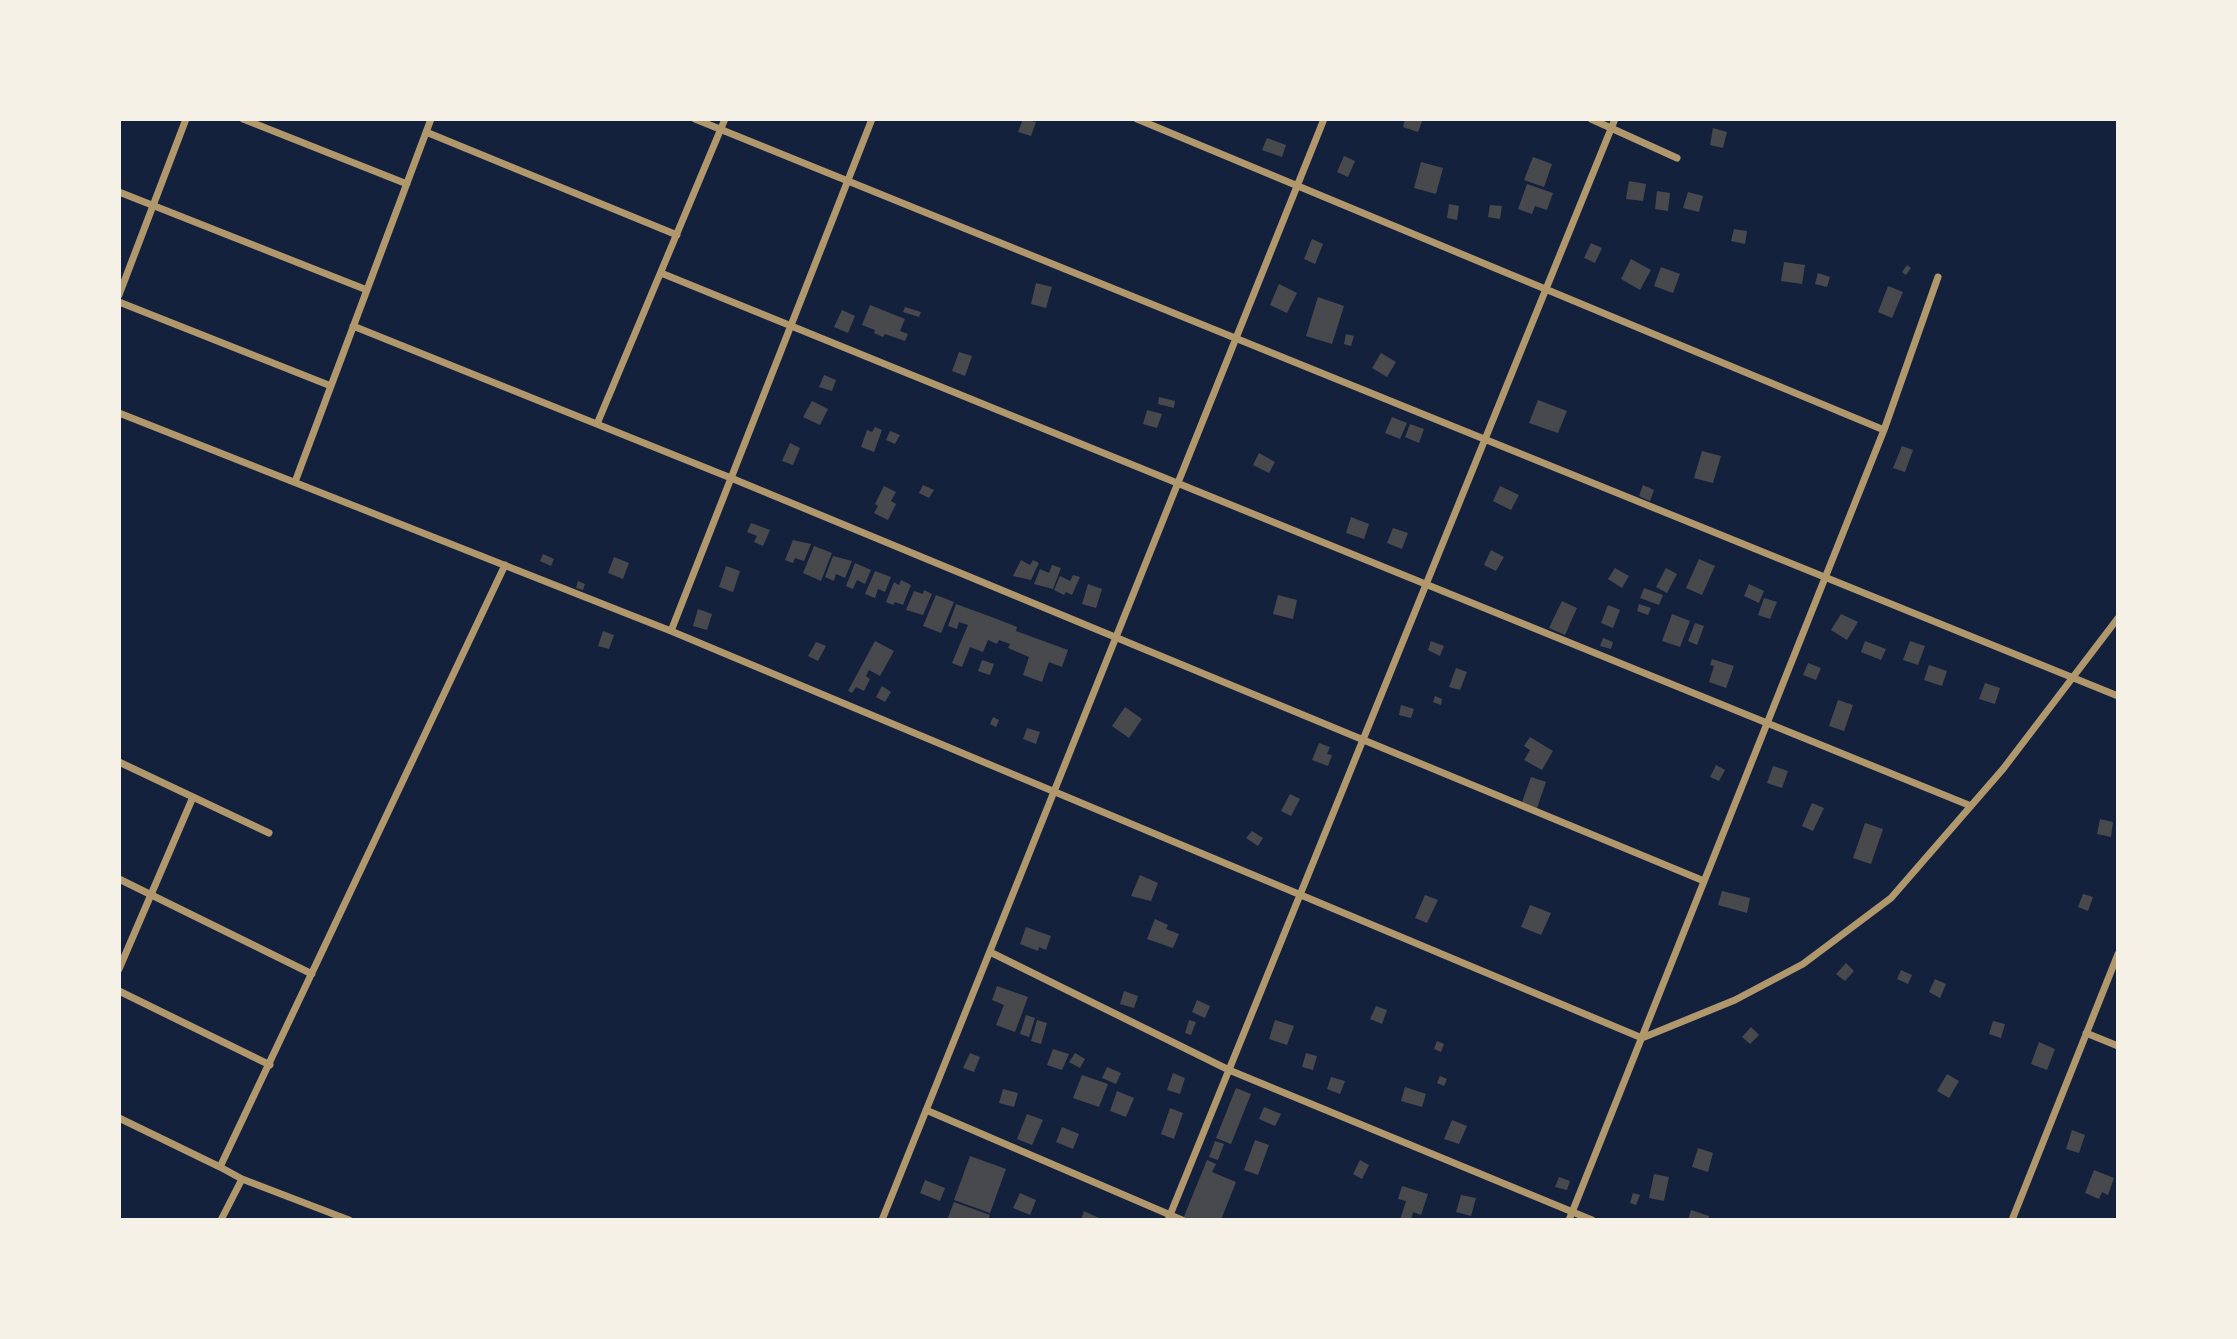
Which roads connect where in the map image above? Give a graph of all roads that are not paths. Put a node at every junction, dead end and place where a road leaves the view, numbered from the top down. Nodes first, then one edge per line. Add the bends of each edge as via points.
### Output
1 (186, 119) edge
2 (243, 119) edge
3 (431, 119) edge
4 (695, 119) edge
5 (725, 119) edge
6 (872, 119) edge
7 (1138, 119) edge
8 (1324, 119) edge
9 (1591, 119) edge
10 (1613, 123) edge
11 (722, 130) junction
12 (426, 132) junction
13 (1677, 158) dead end
14 (847, 182) junction
15 (407, 184) junction
16 (1297, 186) junction
17 (119, 192) edge
18 (153, 205) junction
19 (677, 235) junction
20 (661, 273) junction
21 (1938, 277) dead end
22 (1546, 289) junction
23 (367, 290) junction
24 (119, 295) edge
25 (119, 302) edge
26 (353, 327) junction
27 (790, 327) junction
28 (1236, 339) junction
29 (331, 386) junction
30 (119, 413) edge
31 (597, 424) junction
32 (1884, 429) junction
33 (1485, 439) junction
34 (731, 478) junction
35 (295, 482) junction
36 (1178, 484) junction
37 (505, 565) junction
38 (1825, 577) junction
39 (1426, 585) junction
40 (2118, 618) edge
41 (671, 631) junction
42 (1116, 638) junction
43 (2073, 677) junction
44 (2118, 696) edge
45 (1767, 723) junction
46 (1363, 740) junction
47 (119, 762) edge
48 (1054, 791) junction
49 (193, 797) junction
50 (1971, 806) junction
51 (270, 833) dead end
52 (119, 879) edge
53 (1704, 881) junction
54 (151, 895) junction
55 (1300, 895) junction
56 (990, 952) junction
57 (2118, 954) edge
58 (119, 969) edge
59 (312, 975) junction
60 (119, 991) edge
61 (2086, 1033) junction
62 (1642, 1038) junction
63 (2118, 1046) edge
64 (270, 1065) junction
65 (1229, 1070) junction
66 (926, 1110) junction
67 (119, 1118) edge
68 (220, 1167) junction
69 (242, 1178) junction
70 (1571, 1216) edge
71 (1169, 1217) edge
72 (221, 1220) edge
73 (349, 1220) edge
74 (882, 1220) edge
75 (1181, 1220) edge
76 (1592, 1220) edge
77 (2012, 1220) edge

1 - 18 street
2 - 15 street
3 - 12 street
4 - 11 street
5 - 11 street
6 - 14 street
7 - 16 street
8 - 16 street
9 - 10 street
10 - 13 street
10 - 22 street
11 - 14 street
11 - 19 street
12 - 15 street
12 - 19 street
14 - 27 street
14 - 28 street
15 - 23 street
16 - 22 street
16 - 28 street
17 - 18 street
18 - 23 street
18 - 24 street
19 - 20 street
20 - 27 street
20 - 31 street
21 - 32 street
22 - 32 street
22 - 33 street
23 - 26 street
25 - 29 street
26 - 29 street
26 - 31 street
27 - 34 street
27 - 36 street
28 - 33 street
28 - 36 street
29 - 35 street
30 - 35 street
31 - 34 street
32 - 38 street
33 - 38 street
33 - 39 street
34 - 41 street
34 - 42 street
35 - 37 street
36 - 39 street
36 - 42 street
37 - 41 street
37 - 59 street
38 - 43 street
38 - 45 street
39 - 45 street
39 - 46 street
40 - 43 street
41 - 48 street
42 - 46 street
42 - 48 street
43 - 44 street
43 - 50 street
45 - 50 street
45 - 53 street
46 - 53 street
46 - 55 street
47 - 49 street
48 - 55 street
48 - 56 street
49 - 51 street
49 - 54 street
50 - 62 street via 1891,898 1803,964 1735,1000
52 - 54 street
53 - 62 street
54 - 58 street
54 - 59 street
55 - 62 street
55 - 65 street
56 - 65 street
56 - 66 street
57 - 61 street
59 - 64 street
60 - 64 street
61 - 63 street
61 - 77 street
62 - 70 street
64 - 68 street
65 - 70 street
65 - 71 street
66 - 71 street
66 - 74 street
67 - 68 street
68 - 69 street
69 - 72 street
69 - 73 street
70 - 76 street
71 - 75 street

